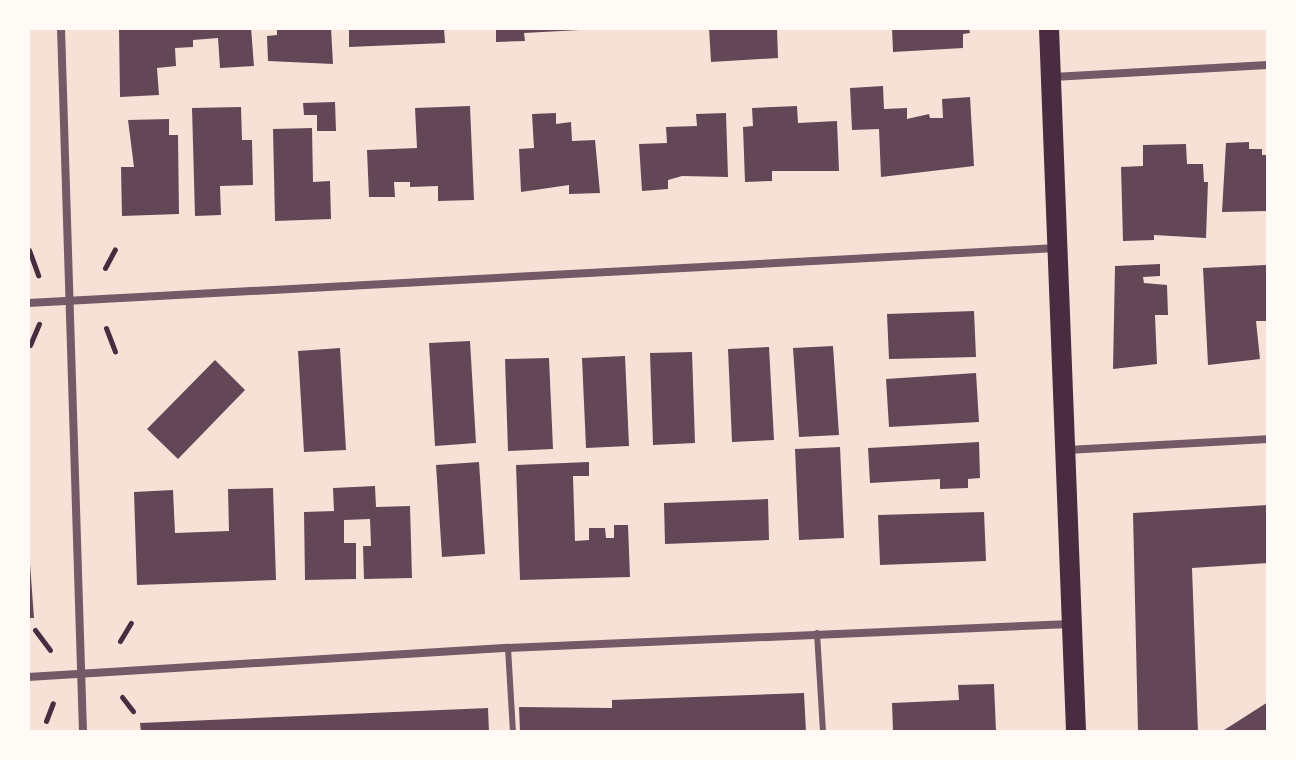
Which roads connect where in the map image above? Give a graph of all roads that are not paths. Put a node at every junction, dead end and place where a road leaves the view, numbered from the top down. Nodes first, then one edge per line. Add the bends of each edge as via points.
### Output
1 (61, 28) edge
2 (1049, 28) edge
3 (1268, 65) edge
4 (1051, 77) junction
5 (1058, 247) junction
6 (69, 301) junction
7 (28, 303) edge
8 (1268, 439) edge
9 (1067, 450) junction
10 (1072, 624) junction
11 (817, 633) junction
12 (508, 648) junction
13 (80, 675) junction
14 (28, 677) edge
15 (83, 732) edge
16 (513, 732) edge
17 (823, 732) edge
18 (1076, 732) edge

1 - 6 street
2 - 4 main road
3 - 4 street
4 - 5 main road
5 - 6 street
5 - 9 main road
6 - 7 street
6 - 13 street
8 - 9 street
9 - 10 main road
10 - 11 street
10 - 18 main road
11 - 12 street
11 - 17 lane
12 - 13 street
12 - 16 lane
13 - 14 street
13 - 15 street

